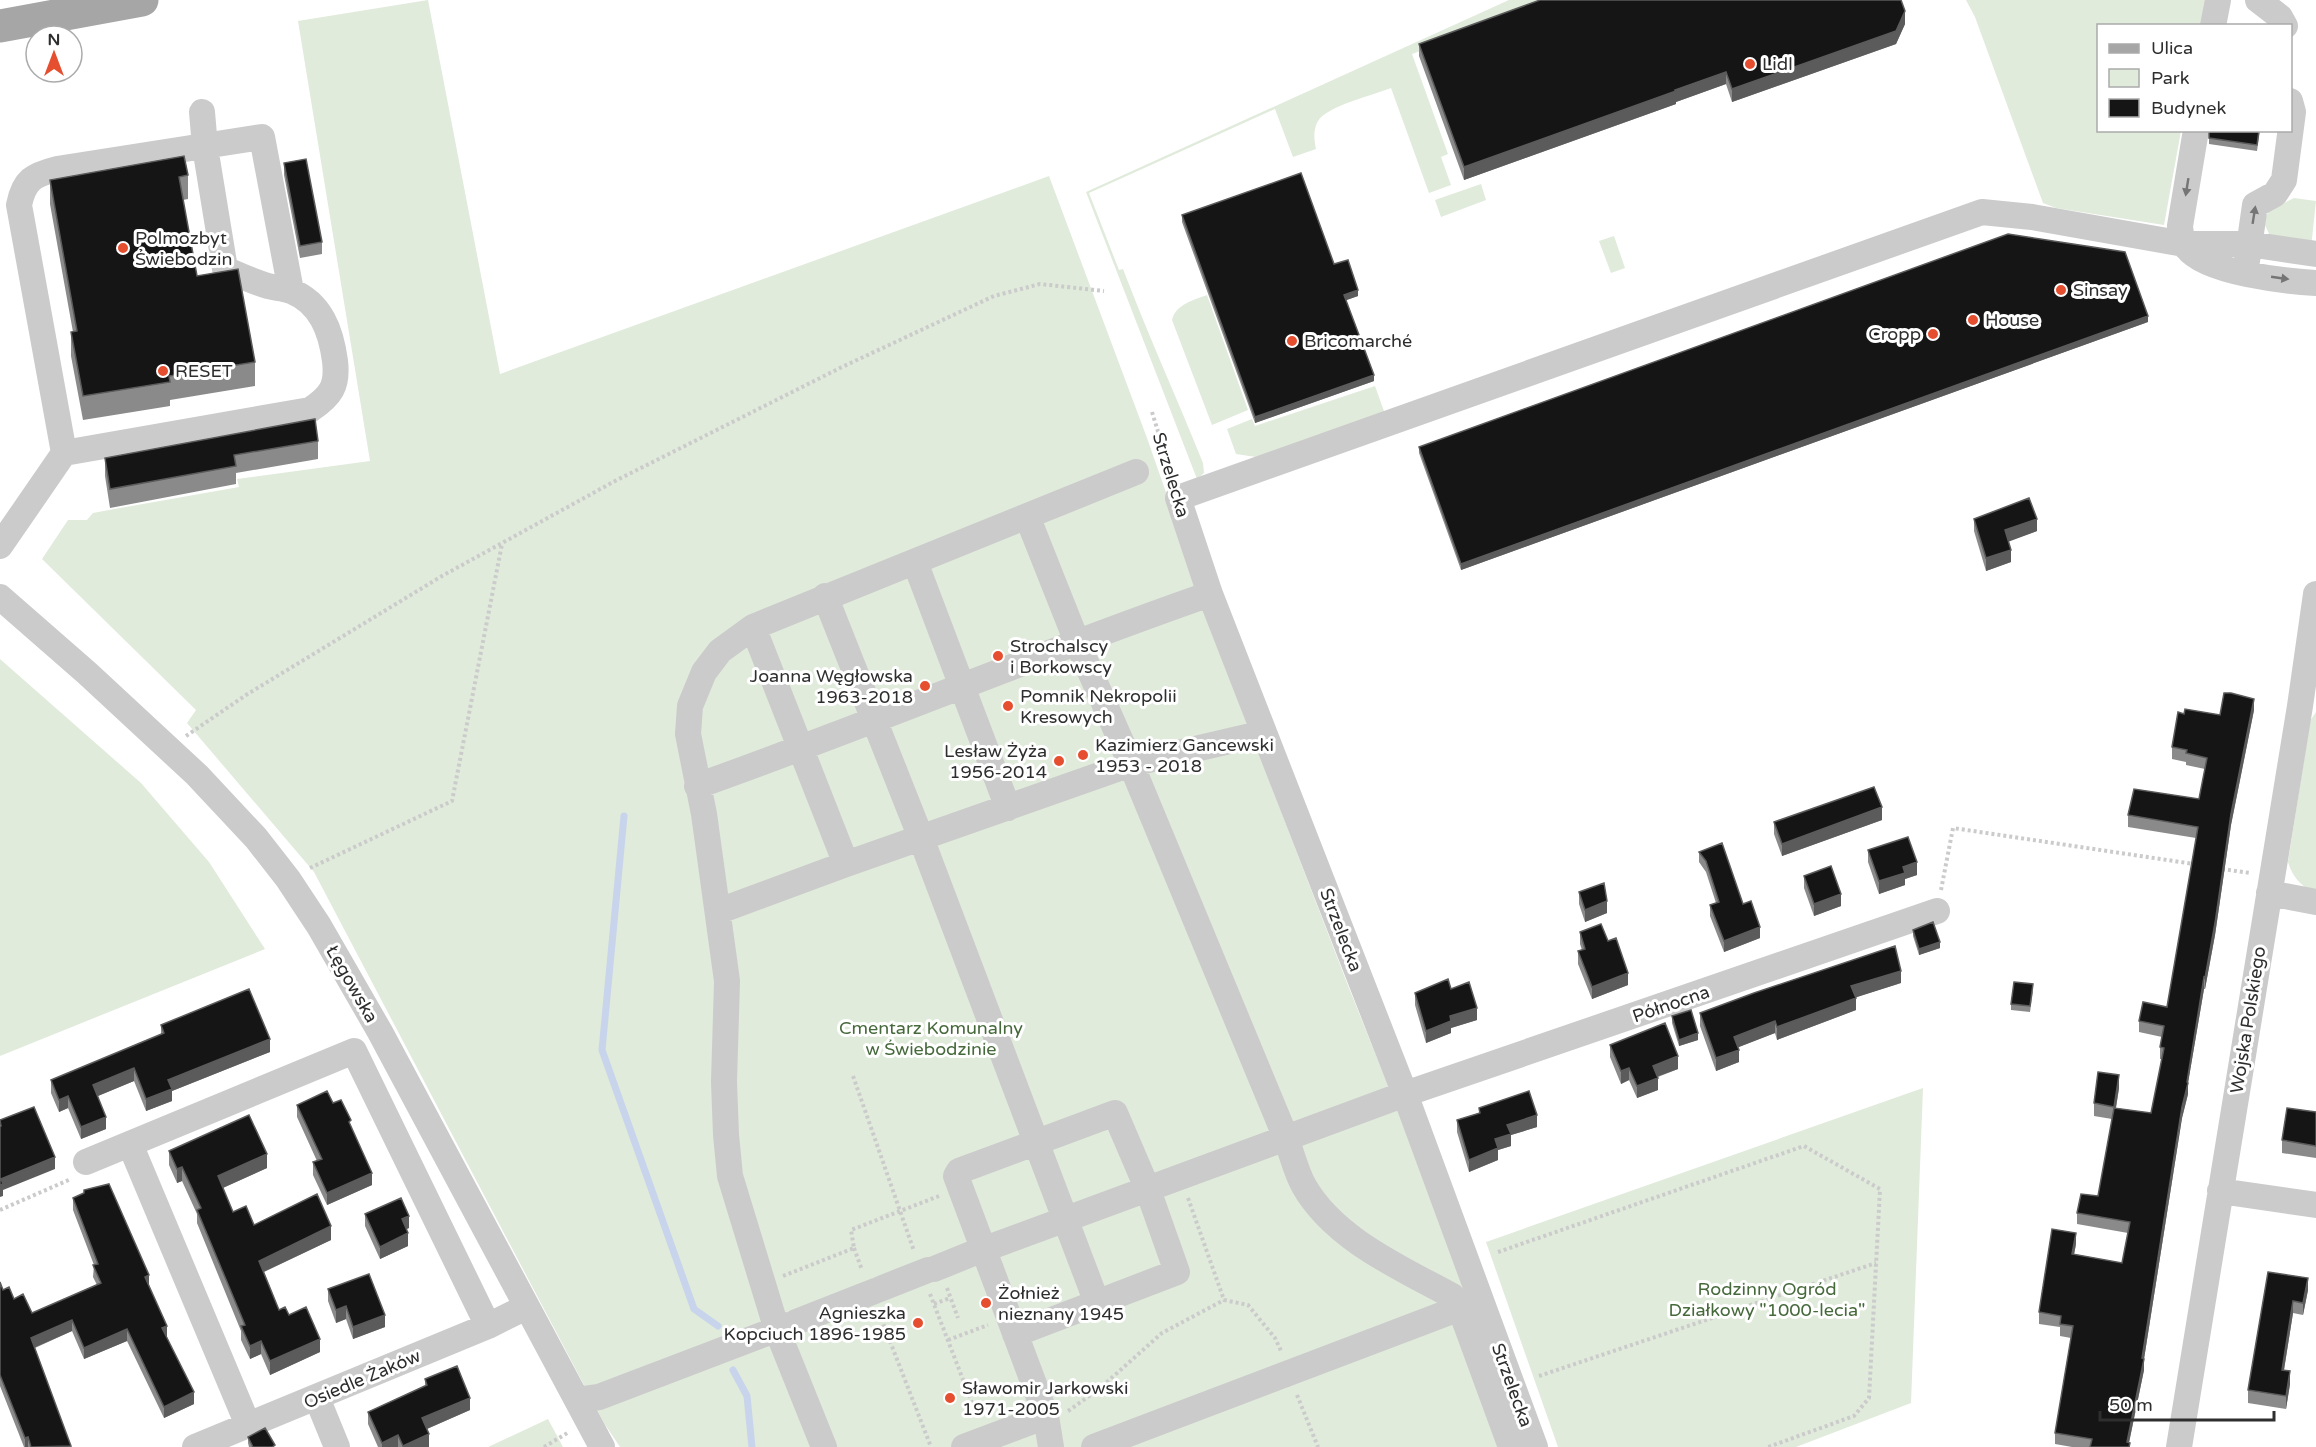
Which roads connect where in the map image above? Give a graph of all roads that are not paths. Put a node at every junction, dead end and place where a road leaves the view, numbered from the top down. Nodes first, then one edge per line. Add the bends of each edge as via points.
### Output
1 (142, 0) edge
2 (2218, 0) edge
3 (2240, 0) edge
4 (2258, 0) edge
5 (2213, 24) edge
6 (2262, 24) edge
7 (2284, 24) edge
8 (0, 26) edge
9 (202, 112) dead end
10 (2196, 132) edge
11 (2290, 132) edge
12 (205, 147) junction
13 (2184, 244) junction
14 (2249, 244) junction
15 (2316, 254) edge
16 (2245, 273) junction
17 (2316, 282) edge
18 (291, 291) junction
19 (64, 453) junction
20 (1136, 472) dead end
21 (1027, 516) junction
22 (0, 546) edge
23 (915, 562) junction
24 (1210, 594) junction
25 (2316, 594) edge
26 (825, 596) junction
27 (0, 597) edge
28 (753, 627) junction
29 (2313, 633) edge
30 (1077, 642) junction
31 (962, 687) junction
32 (2308, 702) edge
33 (874, 720) junction
34 (1264, 734) junction
35 (801, 749) junction
36 (1131, 764) junction
37 (697, 786) junction
38 (1008, 808) junction
39 (921, 838) junction
40 (846, 864) junction
41 (2270, 885) junction
42 (2316, 902) edge
43 (719, 911) junction
44 (1937, 911) road end
45 (1405, 1094) junction
46 (1286, 1138) junction
47 (1036, 1143) junction
48 (130, 1144) junction
49 (86, 1162) road end
50 (1148, 1190) junction
51 (2220, 1191) junction
52 (2316, 1205) edge
53 (1065, 1220) junction
54 (976, 1252) junction
55 (1097, 1303) junction
56 (526, 1307) junction
57 (1460, 1308) junction
58 (787, 1325) junction
59 (488, 1326) junction
60 (1004, 1329) junction
61 (316, 1398) junction
62 (577, 1400) junction
63 (248, 1425) junction
64 (1048, 1430) edge
65 (975, 1443) edge
66 (195, 1447) edge
67 (337, 1447) edge
68 (602, 1447) edge
69 (824, 1447) edge
70 (1094, 1447) edge
71 (1511, 1447) edge
72 (1535, 1447) edge
73 (2179, 1447) edge

1 - 8 main road
2 - 5 street
3 - 6 street via 2242,8
4 - 7 street
9 - 12 street
10 -> 13 street via 2180,226
14 -> 11 street via 2255,205 2275,194 2283,180
12 - 18 street via 225,269
12 - 18 street via 262,137
12 - 19 street via 50,171 32,179 22,189 19,205
13 - 14 street
13 - 16 street via 2210,264
13 - 24 street, Strzelecka via 1982,212 1178,498
14 - 15 street
14 - 16 street
16 -> 17 street
18 - 19 street via 316,309 327,325 336,370 334,388 325,400 310,410
19 - 22 street
20 - 21 street
21 - 23 street
21 - 30 street
23 - 26 street
23 - 31 street
24 - 30 street
24 - 34 street, Strzelecka
25 - 29 street, Wojska Polskiego
26 - 28 street
26 - 33 street
27 - 56 street, Łęgowska via 227,805 288,879 380,1032
28 - 35 street
28 - 37 street via 711,660 692,700 687,734
29 - 32 street, Wojska Polskiego
30 - 31 street
30 - 36 street
31 - 33 street
31 - 38 street
32 - 41 street, Wojska Polskiego
33 - 35 street
33 - 39 street
34 - 36 street
34 - 45 street, Strzelecka
35 - 37 street
35 - 40 street
36 - 38 street
36 - 46 street
37 - 43 street
38 - 39 street
39 - 40 street
39 - 47 street
40 - 43 street
41 - 42 street
41 - 51 street, Wojska Polskiego
43 - 58 street via 727,981 724,1082 730,1176 761,1284
44 - 45 street, Północna
45 - 46 street, Północna
45 - 72 street, Strzelecka
46 - 50 street, Północna
46 - 57 street via 1303,1185 1317,1206 1359,1244 1452,1296
47 - 50 street via 1115,1113
47 - 53 street
47 - 54 street via 959,1171 956,1176
48 - 49 street
48 - 59 street via 354,1051
48 - 63 street
50 - 53 street, Północna
50 - 55 street via 1177,1272
51 - 52 street
51 - 73 street, Wojska Polskiego
53 - 54 street, Północna
53 - 55 street
54 - 58 street, Północna via 932,1274
54 - 60 street
55 - 60 street
56 - 59 street, Osiedle Żaków
56 - 62 street, Łęgowska
57 - 70 street
57 - 71 street
58 - 62 street, Północna via 599,1397
58 - 69 street
59 - 61 street, Osiedle Żaków
60 - 64 street
61 - 63 street, Osiedle Żaków
61 - 67 street
62 - 68 street, Łęgowska
63 - 66 street, Osiedle Żaków
64 - 65 street

